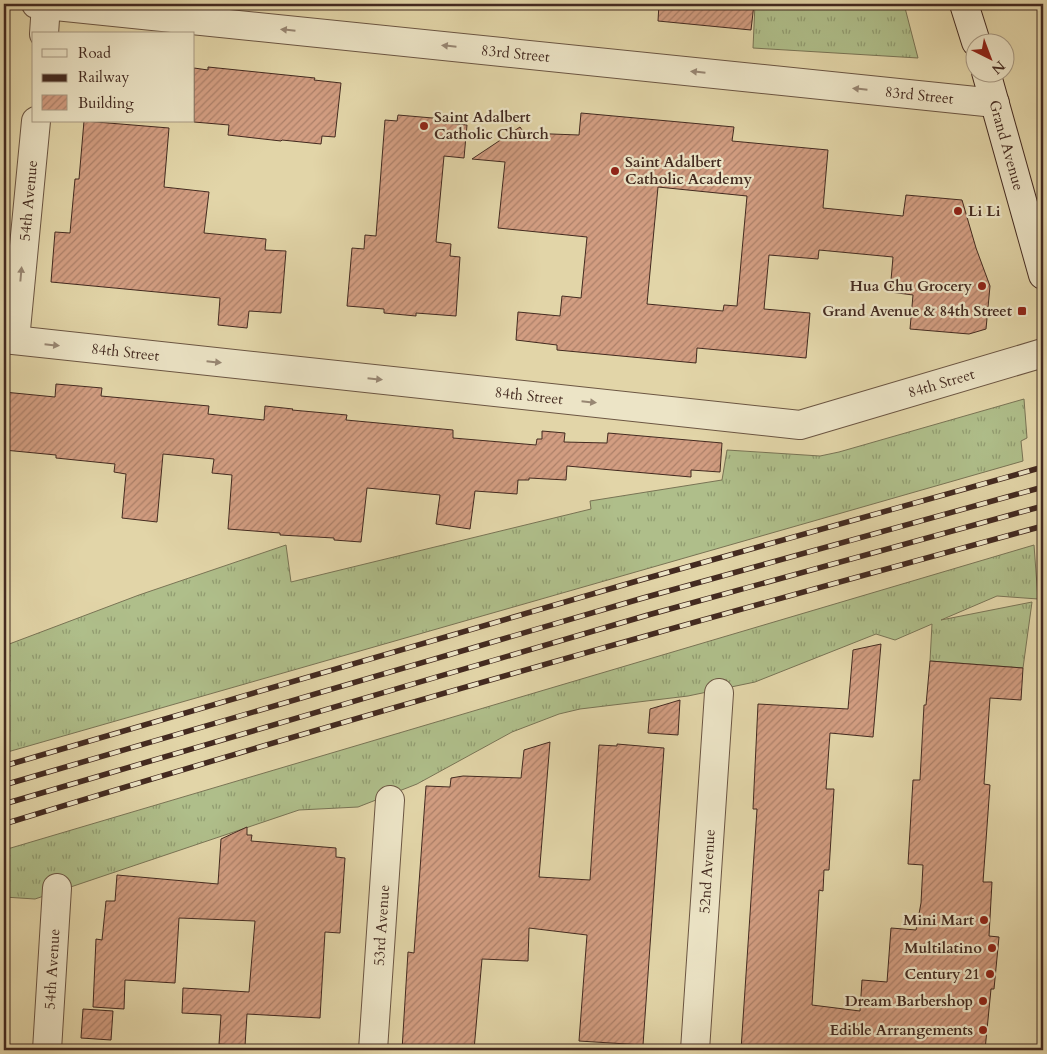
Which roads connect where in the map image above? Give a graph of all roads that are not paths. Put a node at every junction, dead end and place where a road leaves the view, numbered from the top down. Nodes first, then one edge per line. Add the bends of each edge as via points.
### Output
1 (43, 4) edge
2 (964, 4) edge
3 (44, 32) edge
4 (973, 32) edge
5 (989, 82) edge
6 (995, 103) junction
7 (36, 122) edge
8 (1043, 275) edge
9 (9, 339) edge
10 (1043, 353) edge
11 (719, 693) dead end
12 (390, 800) dead end
13 (57, 888) dead end
14 (47, 1050) edge
15 (373, 1050) edge
16 (695, 1050) edge

1 - 3 street
6 -> 1 street, 83rd Street
2 - 4 street
5 - 6 street, Grand Avenue
6 - 8 street, Grand Avenue
9 -> 7 street, 54th Avenue
9 -> 10 street, 84th Street via 800,425
11 - 16 street, 52nd Avenue
12 - 15 street, 53rd Avenue
13 - 14 street, 54th Avenue

